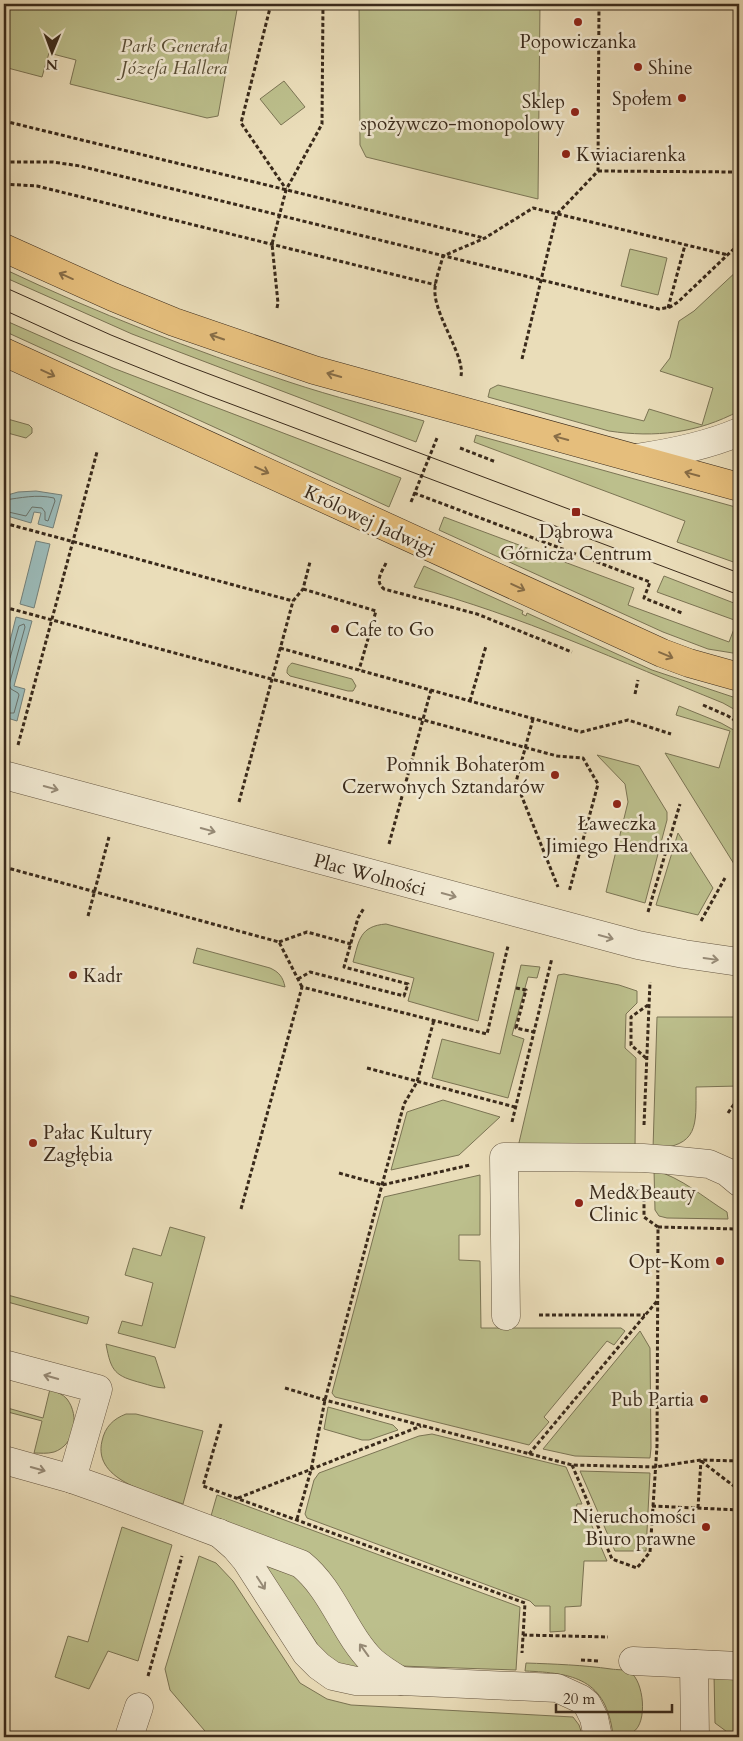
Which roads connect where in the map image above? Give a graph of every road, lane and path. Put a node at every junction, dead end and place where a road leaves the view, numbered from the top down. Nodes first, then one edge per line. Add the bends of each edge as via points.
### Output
1 (272, 4) edge
2 (323, 4) edge
3 (599, 4) edge
4 (4, 121) edge
5 (9, 122) junction
6 (4, 143) edge
7 (4, 162) edge
8 (598, 171) junction
9 (739, 172) edge
10 (4, 184) edge
11 (286, 190) junction
12 (557, 214) junction
13 (280, 216) junction
14 (485, 238) junction
15 (272, 244) junction
16 (685, 244) junction
17 (739, 244) edge
18 (4, 248) edge
19 (728, 255) junction
20 (443, 256) junction
21 (541, 280) junction
22 (436, 285) junction
23 (276, 308) dead end
24 (668, 308) junction
25 (4, 352) edge
26 (522, 359) dead end
27 (460, 382) dead end
28 (739, 432) edge
29 (439, 433) dead end
30 (437, 439) junction
31 (445, 442) dead end
32 (454, 446) dead end
33 (97, 452) dead end
34 (636, 458) junction
35 (496, 462) dead end
36 (739, 487) edge
37 (414, 493) junction
38 (408, 507) dead end
39 (4, 523) edge
40 (72, 541) junction
41 (310, 562) dead end
42 (379, 576) dead end
43 (303, 589) junction
44 (292, 601) junction
45 (4, 607) edge
46 (682, 613) dead end
47 (51, 620) junction
48 (486, 646) dead end
49 (280, 648) junction
50 (578, 655) dead end
51 (359, 670) junction
52 (630, 676) dead end
53 (739, 677) edge
54 (272, 679) junction
55 (638, 679) junction
56 (647, 683) dead end
57 (431, 690) junction
58 (634, 694) dead end
59 (470, 701) junction
60 (698, 703) dead end
61 (423, 719) junction
62 (533, 719) junction
63 (739, 723) edge
64 (671, 734) dead end
65 (525, 747) junction
66 (16, 749) dead end
67 (4, 775) edge
68 (680, 804) dead end
69 (230, 836) junction
70 (107, 844) dead end
71 (4, 867) edge
72 (380, 876) junction
73 (725, 878) dead end
74 (94, 891) junction
75 (88, 916) dead end
76 (563, 916) junction
77 (279, 942) junction
78 (351, 944) junction
79 (638, 945) junction
80 (684, 954) junction
81 (506, 955) dead end
82 (739, 962) edge
83 (550, 966) dead end
84 (298, 979) junction
85 (302, 986) junction
86 (516, 988) dead end
87 (648, 1004) dead end
88 (648, 1016) dead end
89 (434, 1020) junction
90 (534, 1032) junction
91 (646, 1058) junction
92 (368, 1068) dead end
93 (417, 1082) junction
94 (739, 1097) edge
95 (515, 1107) junction
96 (728, 1113) dead end
97 (504, 1157) junction
98 (643, 1158) junction
99 (339, 1173) dead end
100 (739, 1182) edge
101 (382, 1185) junction
102 (241, 1209) dead end
103 (739, 1226) edge
104 (658, 1227) junction
105 (657, 1301) junction
106 (645, 1315) junction
107 (506, 1316) joint
108 (4, 1364) edge
109 (284, 1388) dead end
110 (325, 1400) junction
111 (221, 1424) dead end
112 (421, 1426) junction
113 (529, 1454) junction
114 (4, 1460) edge
115 (700, 1460) junction
116 (739, 1461) edge
117 (572, 1465) junction
118 (654, 1467) junction
119 (311, 1470) junction
120 (72, 1479) junction
121 (739, 1490) edge
122 (238, 1498) junction
123 (652, 1506) junction
124 (698, 1508) junction
125 (739, 1510) edge
126 (297, 1519) junction
127 (219, 1533) junction
128 (182, 1554) dead end
129 (523, 1635) junction
130 (615, 1638) dead end
131 (522, 1656) dead end
132 (633, 1661) dead end
133 (694, 1664) junction
134 (739, 1666) edge
135 (401, 1681) junction
136 (139, 1707) joint
137 (129, 1737) edge
138 (598, 1737) edge
139 (695, 1737) edge

1 - 11 path via 241,123
2 - 11 path via 322,124
3 - 8 path
4 - 5 path
5 - 6 path
5 - 11 path
7 - 13 path via 53,162 80,166
8 - 9 path
8 - 12 path
10 - 15 path via 37,186
11 - 13 path
11 - 14 path
12 - 14 path via 533,208
12 - 16 path
12 - 21 path
13 - 15 path
13 - 20 path
14 - 20 path
15 - 22 path
15 - 23 path
16 - 19 path
16 - 24 path
17 - 19 path
34 -> 18 main road via 289,361 113,297
19 - 24 path
20 - 21 path
20 - 22 path
21 - 24 path via 659,309
21 - 26 path
22 - 27 path via 436,300 461,365
25 -> 53 main road, Królowej Jadwigi via 662,653
28 - 34 street via 681,450
29 - 30 path
30 - 31 path
30 - 37 path
32 - 35 path
33 - 40 path
36 -> 34 main road
37 - 38 path
37 - 46 path via 650,582 644,598
39 - 40 path
40 - 44 path
40 - 47 path
41 - 43 path
42 - 50 path via 378,582 382,587 491,619
43 - 44 path
43 - 51 path via 376,611
44 - 49 path
45 - 47 path
47 - 54 path
47 - 66 path
48 - 59 path
49 - 51 path
49 - 54 path
51 - 57 path
52 - 55 path
54 - 61 path
54 - 69 path
55 - 56 path
55 - 58 path
57 - 59 path
57 - 61 path
59 - 62 path
60 - 63 path
61 - 65 path
61 - 72 path
62 - 64 path via 580,732 628,720
62 - 65 path
65 - 76 path via 516,782
65 - 76 path via 557,756 582,758 598,784
67 -> 69 street, Plac Wolności
68 - 79 path
69 - 72 street, Plac Wolności
70 - 74 path
71 - 74 path
72 -> 76 street, Plac Wolności
72 - 78 path via 358,918
73 - 80 path
74 - 75 path
74 - 77 path
76 -> 79 street, Plac Wolności
77 - 78 path via 307,932
77 - 84 path
78 - 84 path via 344,967 408,984 404,996 310,972
79 - 80 street, Plac Wolności
80 -> 82 street, Plac Wolności
81 - 89 path via 487,1034
83 - 90 path
84 - 85 path
85 - 89 path
85 - 102 path
86 - 90 path via 526,990 516,1028
87 - 91 path via 631,1017 631,1045
88 - 91 path
89 - 93 path
90 - 95 path
91 - 98 path
92 - 93 path
93 - 95 path
93 - 101 path via 404,1104
94 - 96 path
95 - 97 path
97 - 98 street
97 - 101 path
97 - 107 street
98 - 100 street via 709,1164 728,1172
98 - 104 path via 644,1217
99 - 101 path
101 - 110 path
103 - 104 path via 736,1229
104 - 105 path
105 - 106 path
105 - 118 path
106 - 107 path
106 - 113 path
120 -> 108 street via 98,1389
109 - 110 path
110 - 112 path
110 - 119 path
111 - 122 path via 203,1486
112 - 113 path
112 - 119 path
113 - 117 path
114 -> 120 street
115 - 116 path
115 - 118 path
115 - 121 path
115 - 124 path
117 - 118 path
117 - 123 path via 612,1559 637,1568 650,1552
118 - 123 path
119 - 122 path
119 - 126 path
120 - 127 street
122 - 126 path
123 - 124 path
124 - 125 path
126 - 129 path via 525,1603
135 -> 127 street via 383,1670 364,1651 311,1572 301,1564
127 -> 135 street via 246,1560 306,1653 319,1666 333,1676 356,1681
128 - 136 path
129 - 130 path
129 - 131 path
132 - 133 street
133 - 134 street
133 - 139 street
135 - 138 street via 557,1688 587,1704
136 - 137 street

